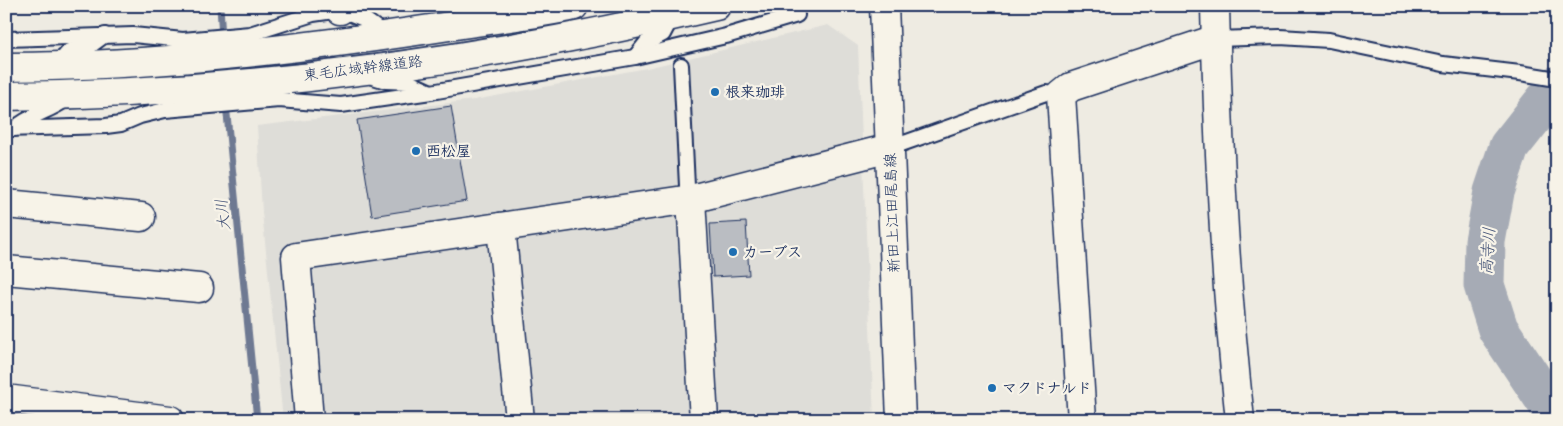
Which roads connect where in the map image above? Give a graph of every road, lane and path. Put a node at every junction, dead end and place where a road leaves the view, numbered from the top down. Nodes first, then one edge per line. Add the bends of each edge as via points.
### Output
1 (368, 6) edge
2 (574, 6) edge
3 (716, 6) edge
4 (884, 6) edge
5 (1215, 6) edge
6 (340, 8) edge
7 (471, 15) edge
8 (797, 15) dead end
9 (672, 16) junction
10 (105, 35) junction
11 (388, 36) junction
12 (1216, 38) junction
13 (6, 39) edge
14 (251, 43) junction
15 (184, 50) junction
16 (636, 58) junction
17 (681, 65) dead end
18 (6, 67) edge
19 (55, 67) junction
20 (354, 70) junction
21 (1554, 79) edge
22 (255, 92) junction
23 (431, 92) junction
24 (72, 95) junction
25 (1061, 95) junction
26 (6, 96) edge
27 (188, 98) junction
28 (10, 129) edge
29 (890, 148) junction
30 (691, 199) junction
31 (6, 204) edge
32 (141, 217) dead end
33 (501, 226) junction
34 (6, 270) edge
35 (199, 288) dead end
36 (6, 399) edge
37 (170, 420) edge
38 (309, 420) edge
39 (520, 420) edge
40 (704, 420) edge
41 (901, 420) edge
42 (1082, 420) edge
43 (1240, 420) edge

1 - 6 lane
2 - 7 main road, 東毛広域幹線道路
3 - 9 main road, 東毛広域幹線道路
4 - 29 main road, 新田上江田尾島線
5 - 12 main road
6 - 11 lane via 364,19
6 - 14 lane via 313,14
7 - 11 main road, 東毛広域幹線道路
8 - 16 lane
9 - 16 lane via 662,34 646,43
9 - 20 main road, 東毛広域幹線道路 via 488,51
10 - 13 lane
10 - 15 lane via 133,35
10 - 19 lane via 90,46 69,51
11 - 14 main road, 東毛広域幹線道路
12 - 21 lane via 1329,40 1443,64
12 - 25 main road via 1071,87
12 - 43 main road via 1222,190
14 - 15 main road, 東毛広域幹線道路
15 - 19 main road, 東毛広域幹線道路
16 - 23 lane
17 - 30 lane via 687,186
18 - 19 main road, 東毛広域幹線道路
20 - 22 main road, 東毛広域幹線道路
20 - 23 lane via 386,81 409,82
22 - 23 lane via 280,100 341,105
22 - 27 main road, 東毛広域幹線道路
24 - 26 main road, 東毛広域幹線道路
24 - 27 main road, 東毛広域幹線道路
24 - 28 lane via 52,110 26,118
25 - 29 lane via 1046,94
25 - 42 main road
27 - 28 lane via 165,110 120,124
29 - 30 main road
29 - 41 main road, 新田上江田尾島線
30 - 33 main road
30 - 40 main road
31 - 32 main road
33 - 38 main road via 296,257
33 - 39 main road
34 - 35 main road
36 - 37 main road

